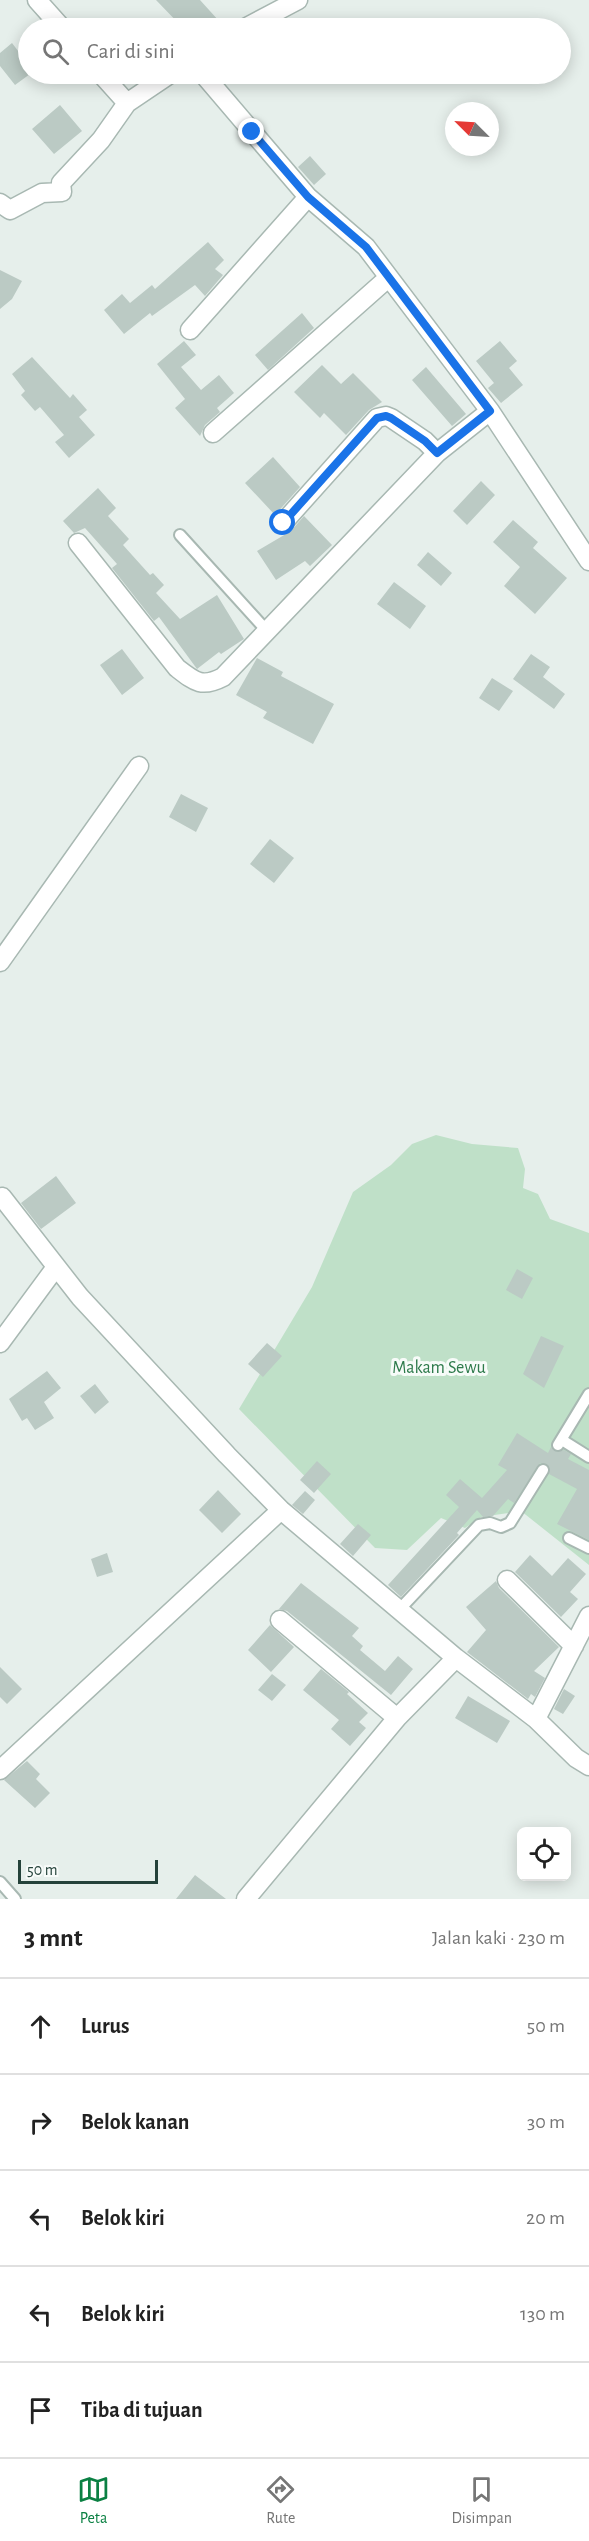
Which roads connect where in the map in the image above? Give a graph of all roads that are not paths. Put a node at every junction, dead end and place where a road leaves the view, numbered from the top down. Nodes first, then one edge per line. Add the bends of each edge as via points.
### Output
1 (37, 0) edge
2 (298, 0) edge
3 (53, 18) edge
4 (264, 18) edge
5 (110, 84) edge
6 (155, 84) edge
7 (212, 84) edge
8 (127, 103) junction
9 (308, 197) junction
10 (0, 203) edge
11 (388, 278) junction
12 (190, 330) dead end
13 (490, 411) junction
14 (213, 433) dead end
15 (437, 453) junction
16 (283, 523) dead end
17 (180, 535) dead end
18 (78, 543) dead end
19 (589, 561) edge
20 (267, 631) junction
21 (139, 766) dead end
22 (0, 962) edge
23 (2, 1197) dead end
24 (56, 1267) junction
25 (0, 1343) edge
26 (589, 1394) edge
27 (589, 1457) edge
28 (543, 1470) dead end
29 (281, 1510) junction
30 (569, 1538) dead end
31 (589, 1548) edge
32 (507, 1580) dead end
33 (398, 1611) junction
34 (589, 1616) edge
35 (280, 1620) dead end
36 (574, 1646) junction
37 (456, 1659) junction
38 (397, 1718) junction
39 (536, 1719) junction
40 (589, 1766) edge
41 (0, 1770) edge
42 (0, 1882) edge
43 (15, 1899) edge
44 (246, 1899) edge

1 - 3 street
2 - 4 street
5 - 8 street
6 - 8 street
7 - 9 street
8 - 10 street via 61,183 62,192 42,193 10,210
9 - 11 street via 366,247
9 - 12 street
11 - 13 street
11 - 14 street
13 - 15 street
13 - 19 street
15 - 16 street via 391,418 377,418
15 - 20 street
17 - 20 lane
18 - 20 street via 177,668 193,680 210,684 223,677
21 - 22 street
23 - 24 street
24 - 25 street
24 - 29 street via 173,1399
26 - 27 lane via 560,1443
28 - 33 lane via 510,1523 501,1527 479,1525
29 - 33 street
29 - 41 street
30 - 31 lane
32 - 36 street
33 - 37 street
34 - 36 street
35 - 38 street
36 - 39 street
37 - 38 street
37 - 39 street
38 - 44 street
39 - 40 street
42 - 43 lane

